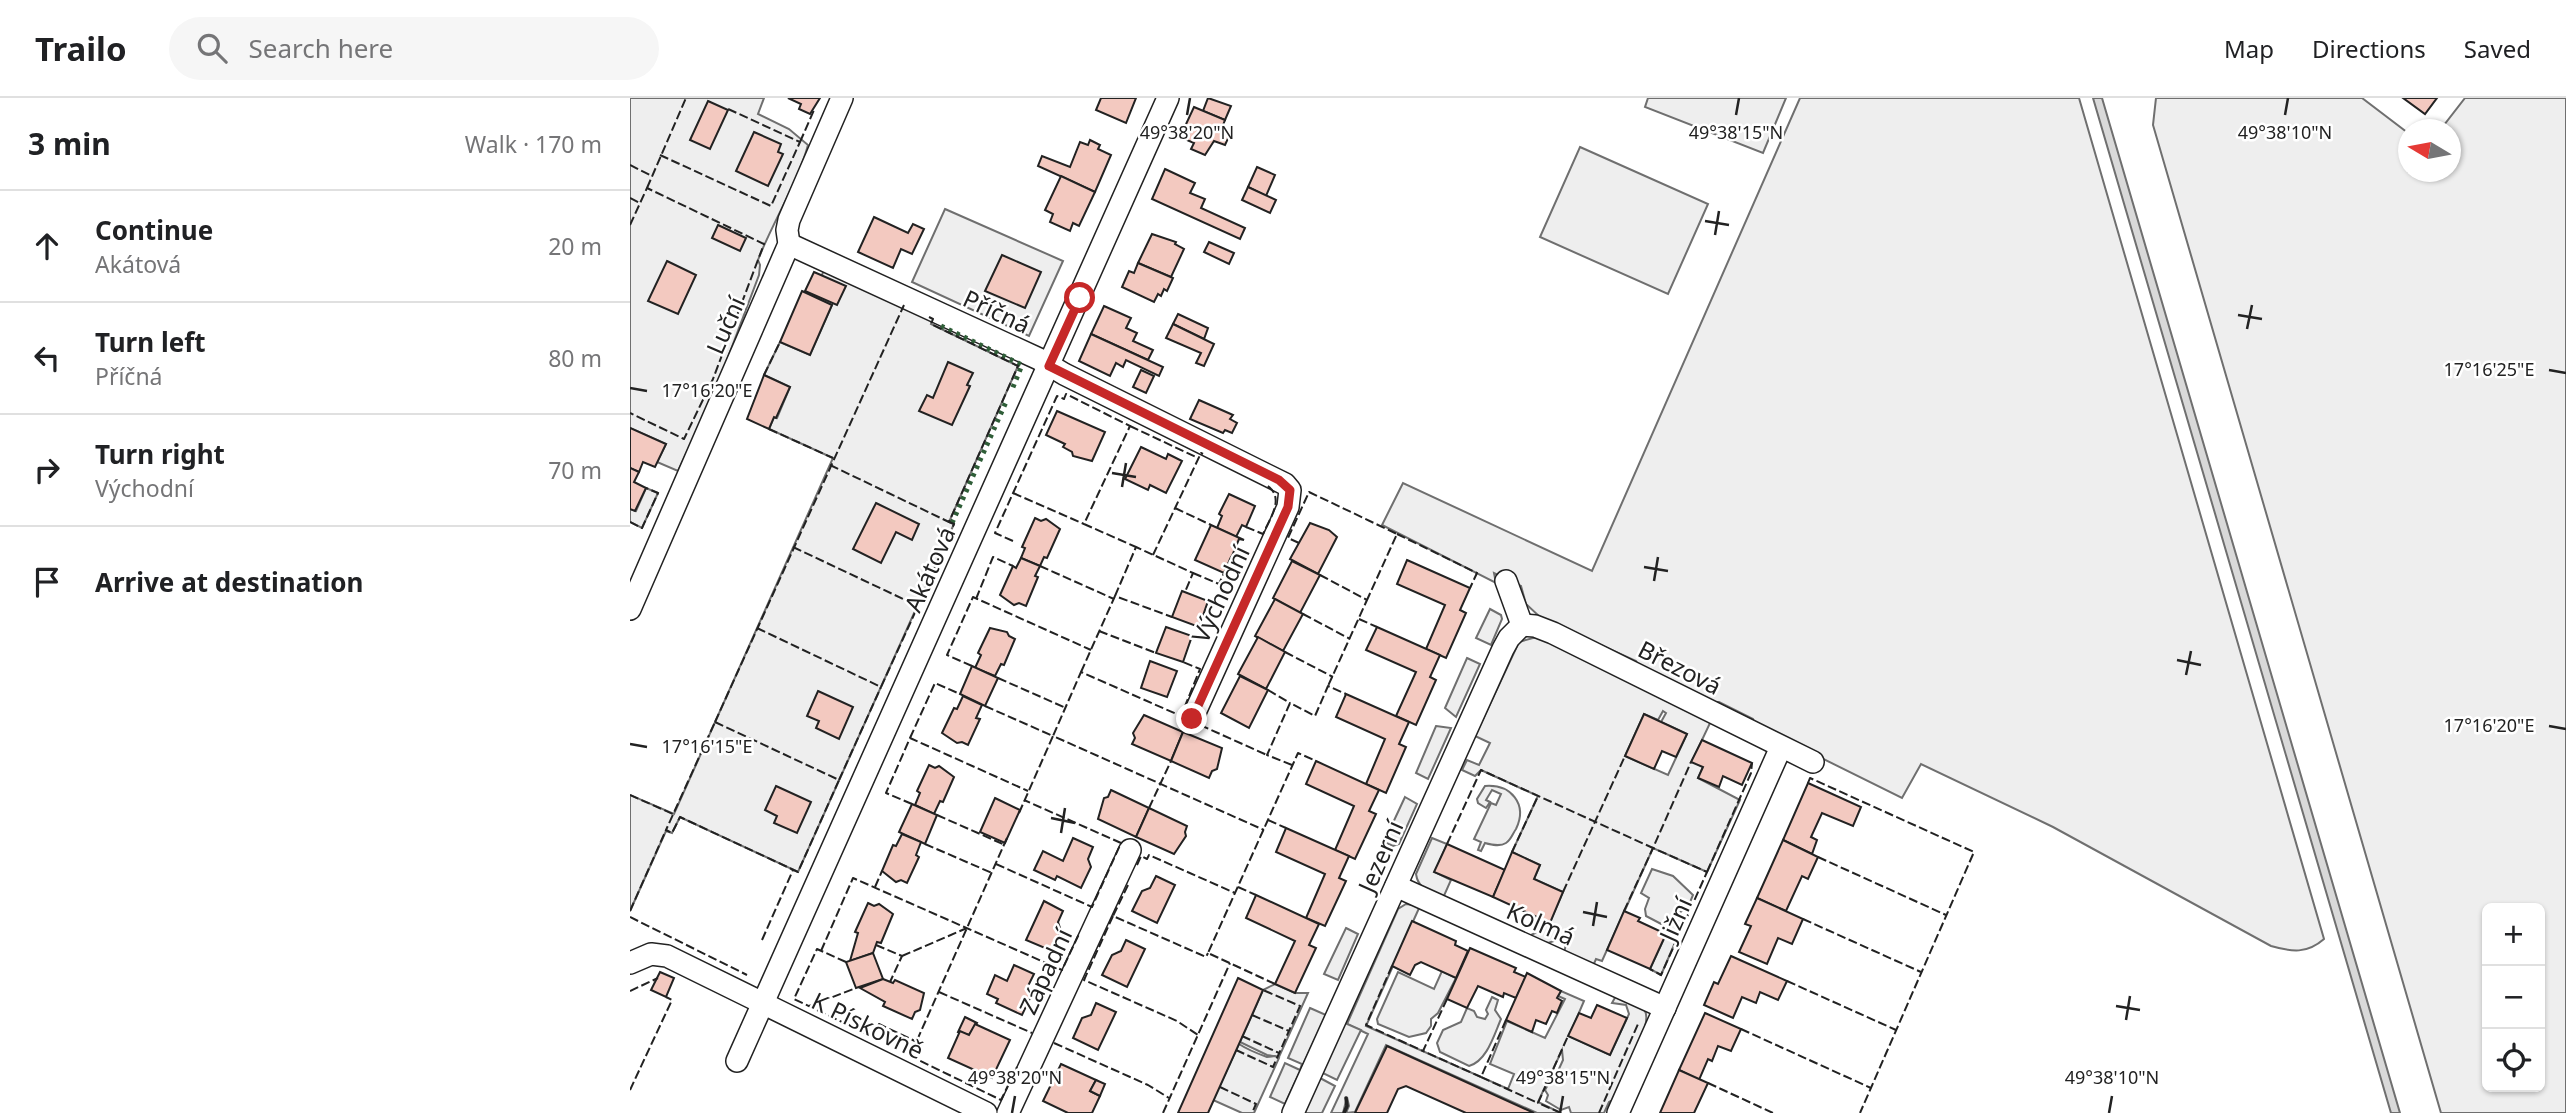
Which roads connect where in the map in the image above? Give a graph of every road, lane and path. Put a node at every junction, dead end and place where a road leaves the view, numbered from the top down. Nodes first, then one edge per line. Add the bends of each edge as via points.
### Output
1 (842, 98) edge
2 (1168, 98) edge
3 (789, 244) junction
4 (1049, 366) junction
5 (1290, 490) joint
6 (1506, 581) dead end
7 (630, 609) edge
8 (1521, 625) junction
9 (1192, 719) dead end
10 (1781, 747) junction
11 (1813, 762) dead end
12 (1130, 850) dead end
13 (1396, 886) junction
14 (630, 963) edge
15 (764, 1003) junction
16 (1665, 1008) junction
17 (737, 1061) dead end
18 (986, 1113) edge
19 (1008, 1113) edge
20 (1293, 1113) edge
21 (1618, 1113) edge

1 - 3 street, Luční via 789,220
2 - 4 street, Akátová
3 - 4 street, Příčná
3 - 7 street, Luční
4 - 5 street, Příčná via 1279,480
4 - 15 street, Akátová
5 - 9 street, Východní via 1288,507
6 - 8 street
8 - 10 street, Březová via 1553,633
8 - 13 street, Jezerní via 1503,649
10 - 11 street, Březová
10 - 16 street, Jižní
12 - 19 street, Západní
13 - 16 street, Kolmá
13 - 20 street, Jezerní
14 - 15 street, K Pískovně via 660,954
15 - 17 street, Akátová
15 - 18 street, K Pískovně
16 - 21 street, Jižní

